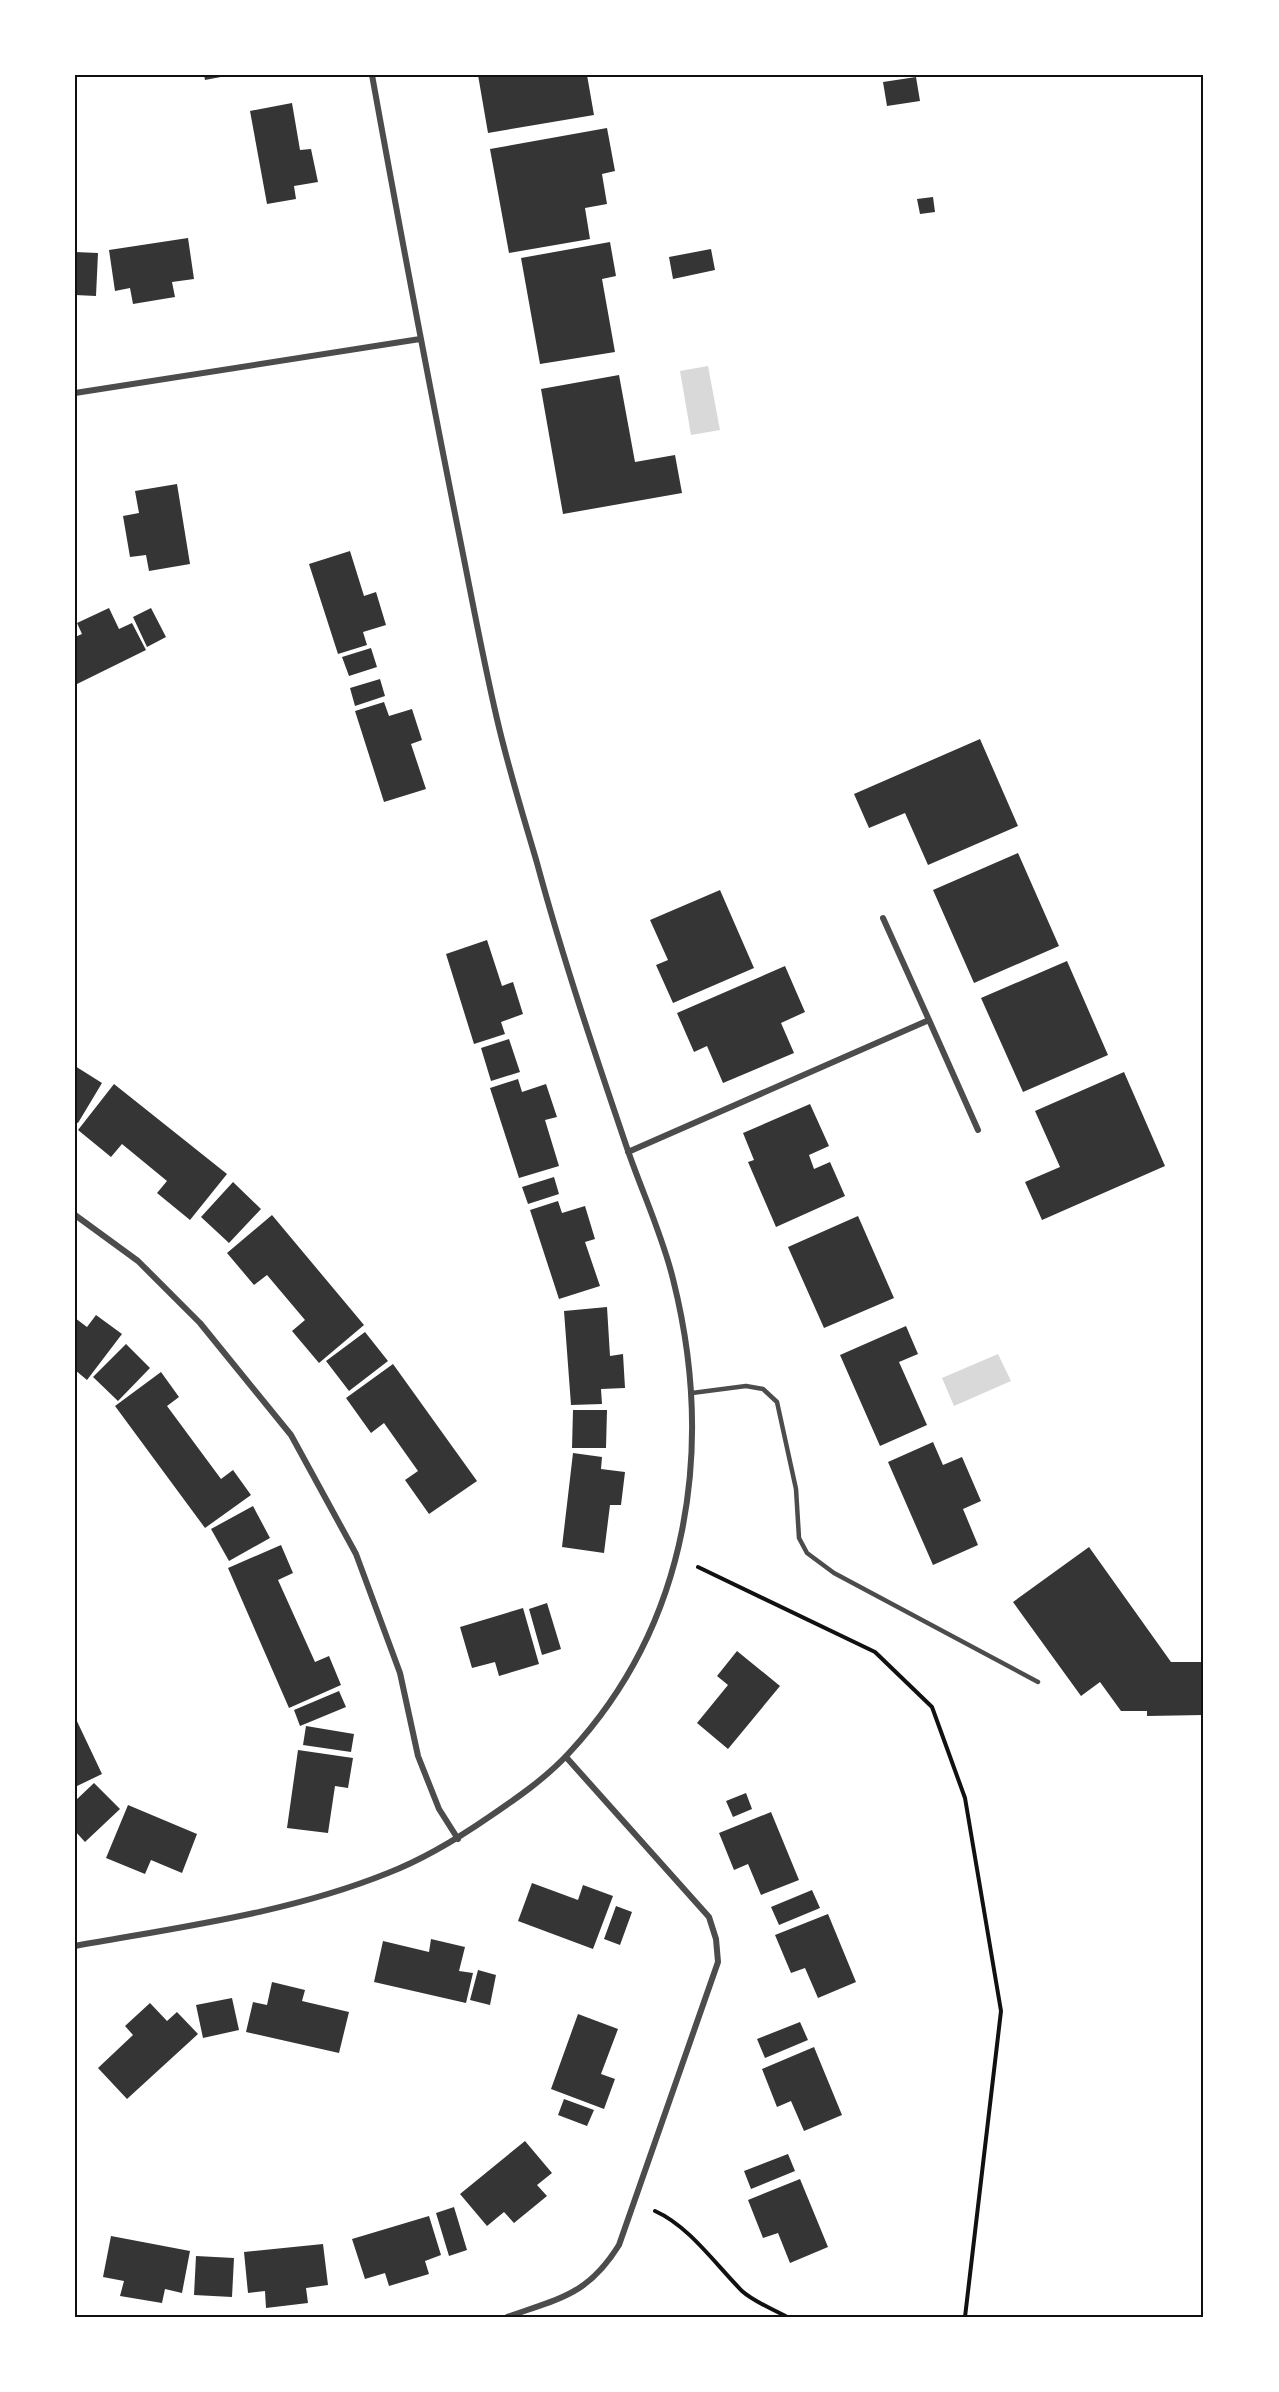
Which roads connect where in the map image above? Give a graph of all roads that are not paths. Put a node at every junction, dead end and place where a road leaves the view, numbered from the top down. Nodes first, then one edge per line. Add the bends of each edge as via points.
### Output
1 (372, 75) edge
2 (420, 339) junction
3 (75, 393) edge
4 (883, 918) dead end
5 (929, 1020) junction
6 (978, 1130) dead end
7 (628, 1152) junction
8 (75, 1215) edge
9 (692, 1393) junction
10 (1038, 1682) dead end
11 (566, 1756) junction
12 (458, 1839) junction
13 (75, 1946) edge
14 (507, 2317) edge

1 - 2 street
2 - 3 street
2 - 7 street via 497,721 558,940
4 - 5 street
5 - 6 street
5 - 7 street
7 - 9 street via 672,1274
8 - 12 street via 138,1261 200,1323 291,1435 356,1554 400,1673 418,1756 439,1809
9 - 10 lane via 746,1386 763,1389 777,1402 796,1489 799,1538 807,1553 834,1573
9 - 11 street via 687,1511 658,1611 634,1662
11 - 12 street via 518,1797
11 - 14 street via 709,1917 718,1962 619,2245 606,2266 584,2287
12 - 13 street via 392,1872 321,1896 273,1909

